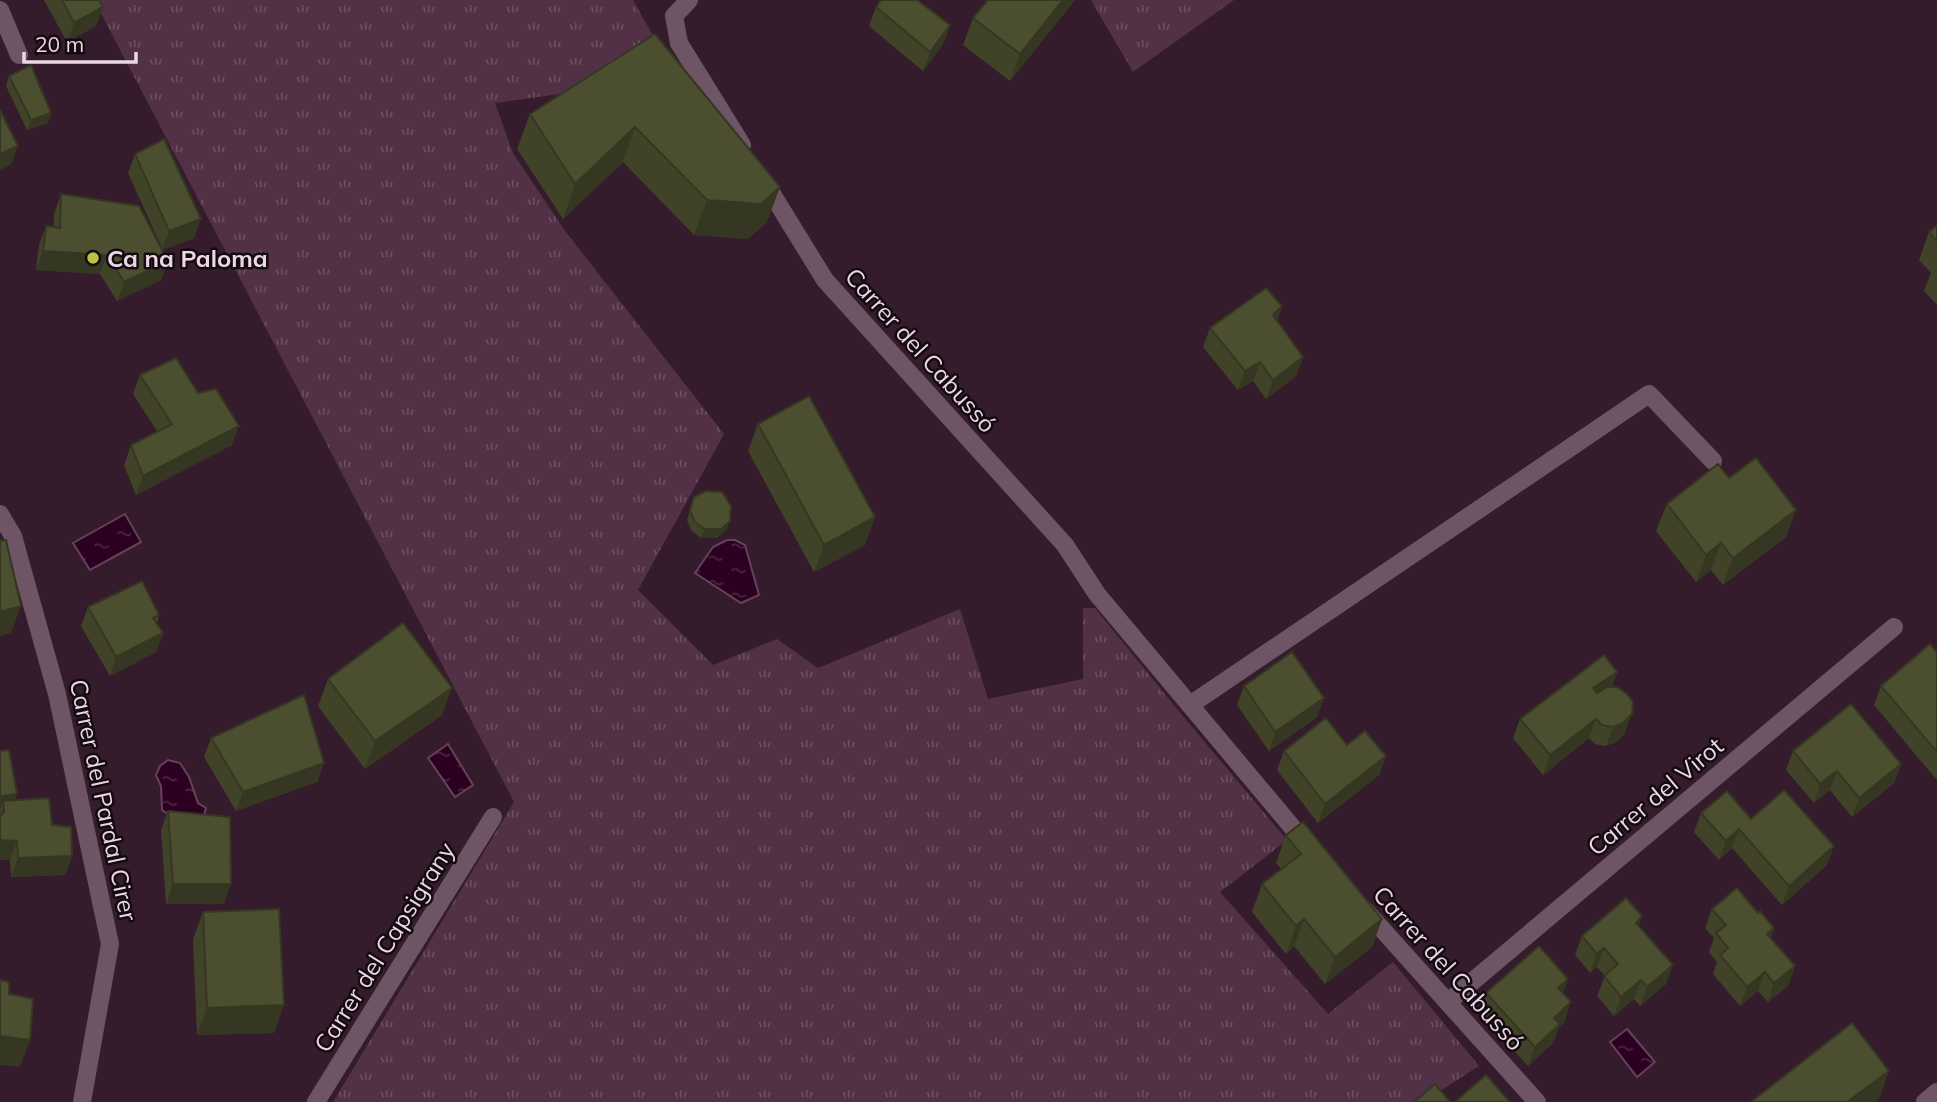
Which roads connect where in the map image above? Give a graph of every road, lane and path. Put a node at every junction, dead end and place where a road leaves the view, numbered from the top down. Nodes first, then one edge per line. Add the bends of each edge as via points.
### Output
1 (689, 0) edge
2 (0, 10) edge
3 (19, 55) dead end
4 (1713, 461) dead end
5 (0, 514) edge
6 (1894, 627) dead end
7 (1190, 705) junction
8 (493, 817) dead end
9 (1322, 862) edge
10 (1349, 892) edge
11 (1448, 1002) junction
12 (1937, 1092) edge
13 (82, 1102) edge
14 (316, 1102) edge
15 (1537, 1102) edge
16 (1924, 1102) edge

1 - 7 street, Carrer del Cabussó via 674,16 680,43 825,280 1065,545 1097,594
2 - 3 street
4 - 7 street via 1649,394
5 - 13 street, Carrer del Pardal Cirer via 13,536 57,694 110,944
6 - 11 street, Carrer del Virot
7 - 9 street, Carrer del Cabussó
8 - 14 street, Carrer del Capsigrany
10 - 11 street, Carrer del Cabussó
11 - 15 street, Carrer del Cabussó
12 - 16 street

